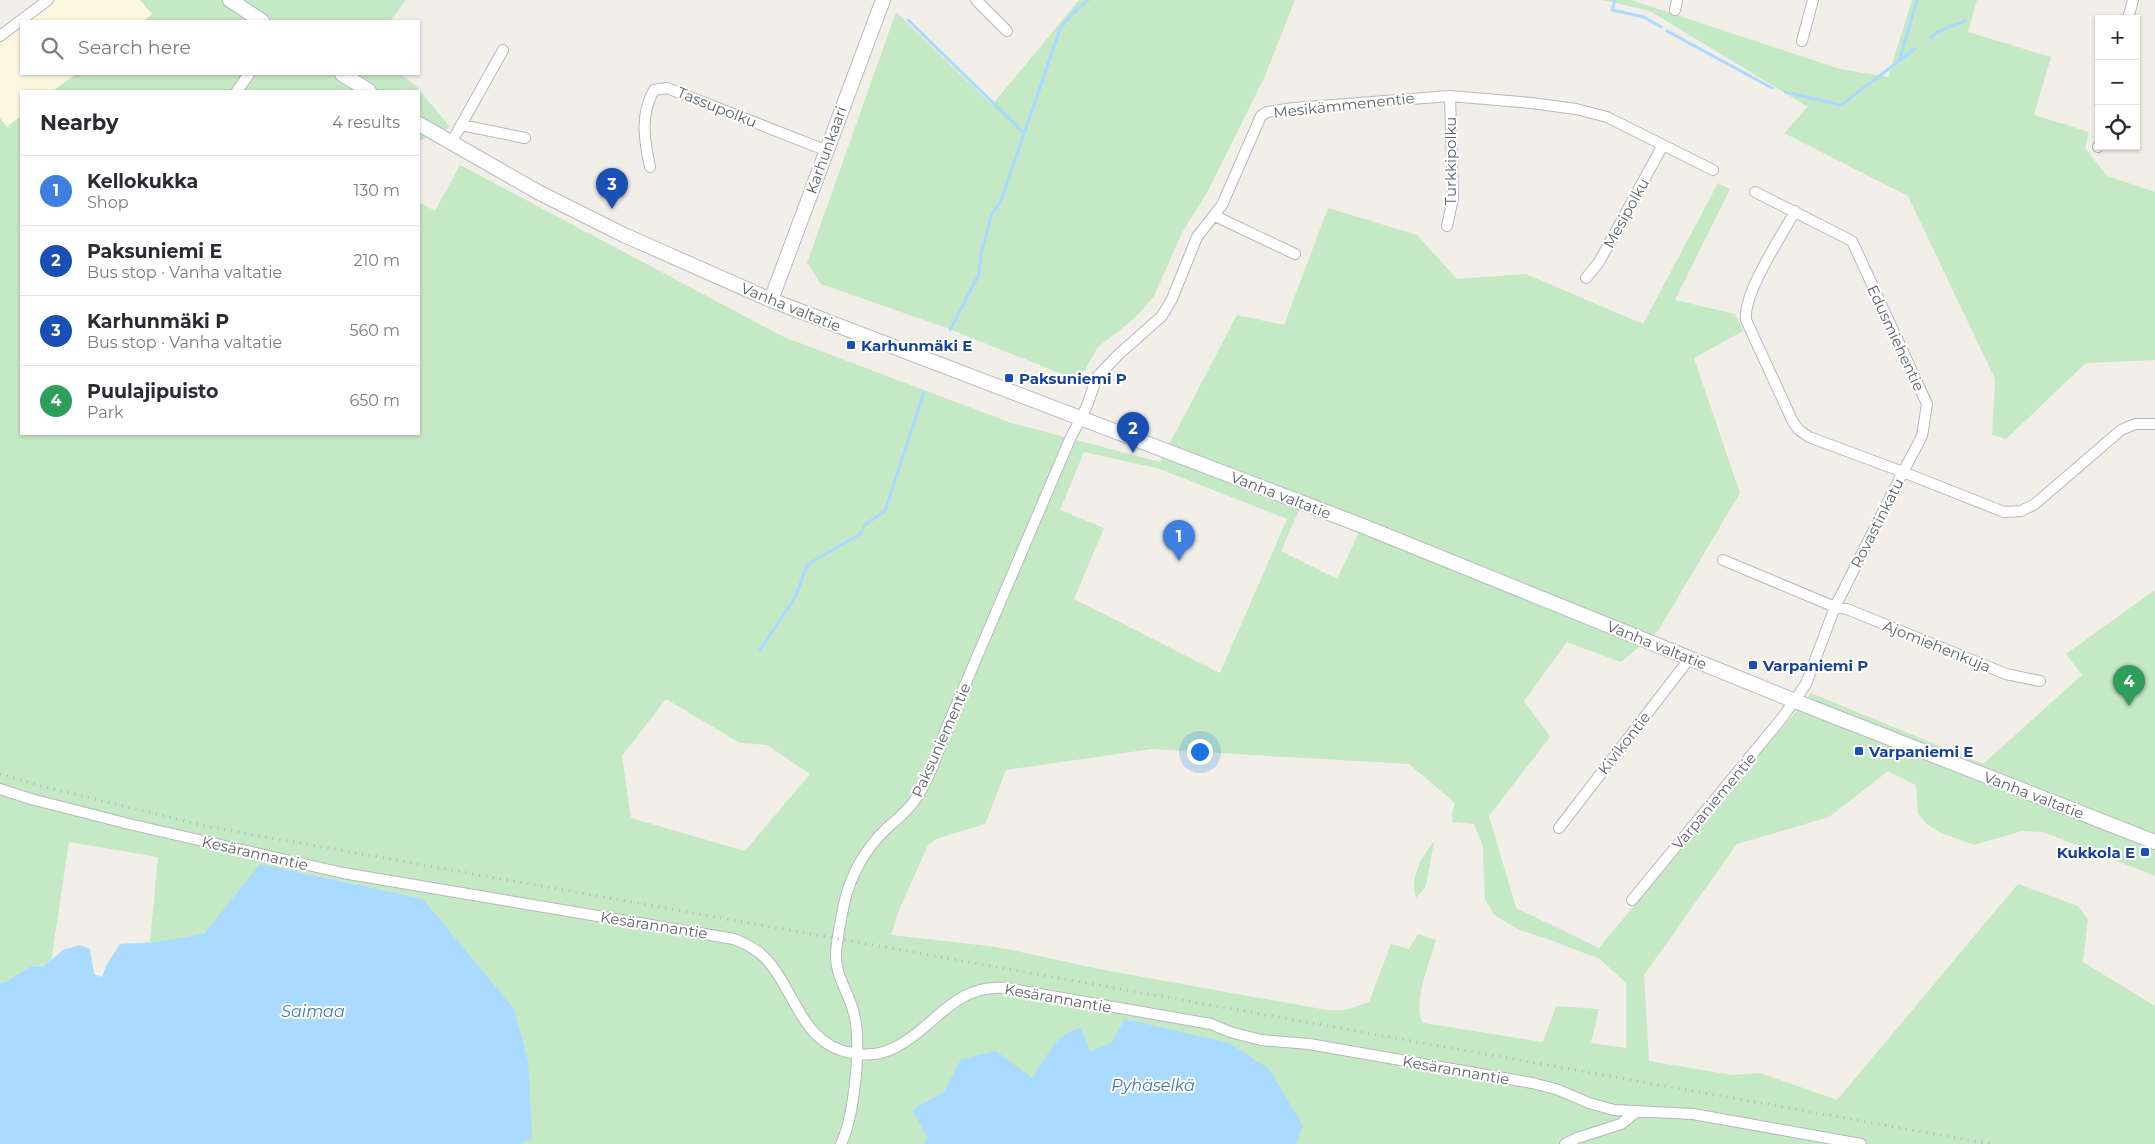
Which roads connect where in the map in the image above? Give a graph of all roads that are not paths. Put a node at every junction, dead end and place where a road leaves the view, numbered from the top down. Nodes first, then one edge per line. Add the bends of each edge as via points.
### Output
1 (48, 0) edge
2 (230, 0) edge
3 (883, 0) edge
4 (1812, 0) edge
5 (2133, 0) edge
6 (982, 2) edge
7 (2129, 15) edge
8 (21, 20) edge
9 (260, 20) edge
10 (20, 21) edge
11 (1007, 31) dead end
12 (0, 36) edge
13 (1802, 42) dead end
14 (502, 50) dead end
15 (248, 75) edge
16 (344, 75) edge
17 (237, 90) edge
18 (367, 90) edge
19 (1450, 96) junction
20 (420, 125) edge
21 (461, 125) junction
22 (524, 138) dead end
23 (451, 143) junction
24 (1663, 145) junction
25 (825, 150) junction
26 (650, 167) dead end
27 (1713, 170) dead end
28 (1755, 192) dead end
29 (1795, 211) junction
30 (1215, 216) junction
31 (1447, 226) dead end
32 (1295, 254) dead end
33 (1586, 278) dead end
34 (771, 300) junction
35 (1080, 419) junction
36 (2155, 424) edge
37 (1902, 472) junction
38 (1723, 560) dead end
39 (1835, 607) junction
40 (1690, 658) junction
41 (2040, 681) dead end
42 (1795, 701) junction
43 (0, 789) edge
44 (1559, 828) dead end
45 (2155, 842) edge
46 (1632, 900) dead end
47 (856, 1054) junction
48 (1636, 1111) junction
49 (842, 1144) edge
50 (1565, 1144) edge
51 (1861, 1144) edge

1 - 8 street
2 - 9 main road
3 - 25 main road, Karhunkaari
4 - 13 street
5 - 7 street
6 - 11 street
10 - 12 street
14 - 21 street
15 - 17 street
16 - 18 main road
19 - 24 street, Mesikämmenentie via 1576,109 1607,117
19 - 30 street, Mesikämmenentie via 1267,112 1261,116
19 - 31 street, Turkkipolku via 1453,198
20 - 23 main road, Vanha valtatie
21 - 22 street
21 - 23 street
23 - 34 main road, Vanha valtatie via 616,231
24 - 27 street, Mesikämmenentie
24 - 33 street, Mesipolku via 1599,262
25 - 26 street, Tassupolku via 667,88 654,90 646,106 644,142
25 - 34 main road, Karhunkaari
28 - 29 street, Edusmiehentie
29 - 37 street, Edusmiehentie via 1852,241 1927,404 1922,436
29 - 37 street via 1749,296 1746,320 1799,430 1808,437
30 - 32 street
30 - 35 street, Mesikämmenentie via 1197,237 1162,316 1097,377
34 - 35 main road, Vanha valtatie
35 - 40 main road, Vanha valtatie via 1363,526
35 - 47 street, Paksuniementie via 932,768 904,814 872,844 850,884 836,957 838,974 854,1013
36 - 37 street, Rovastinkatu via 2136,424 2121,430 2035,504 2021,511 2004,512
37 - 39 street, Rovastinkatu
38 - 39 street, Ajomiehenkuja
39 - 41 street, Ajomiehenkuja via 2006,674
39 - 42 street, Rovastinkatu via 1806,684
40 - 42 main road, Vanha valtatie
40 - 44 street, Kivikontie
42 - 45 main road, Vanha valtatie
42 - 46 street, Varpaniementie
43 - 47 street, Kesärannantie via 129,824 343,873 734,939 763,956 814,1033 839,1051
47 - 48 street, Kesärannantie via 884,1052 898,1046 960,998 990,987 1211,1024 1261,1040 1309,1044 1532,1083 1614,1110
47 - 49 street, Paksuniementie via 848,1131
48 - 50 street via 1622,1124
48 - 51 street, Kesärannantie via 1694,1114

